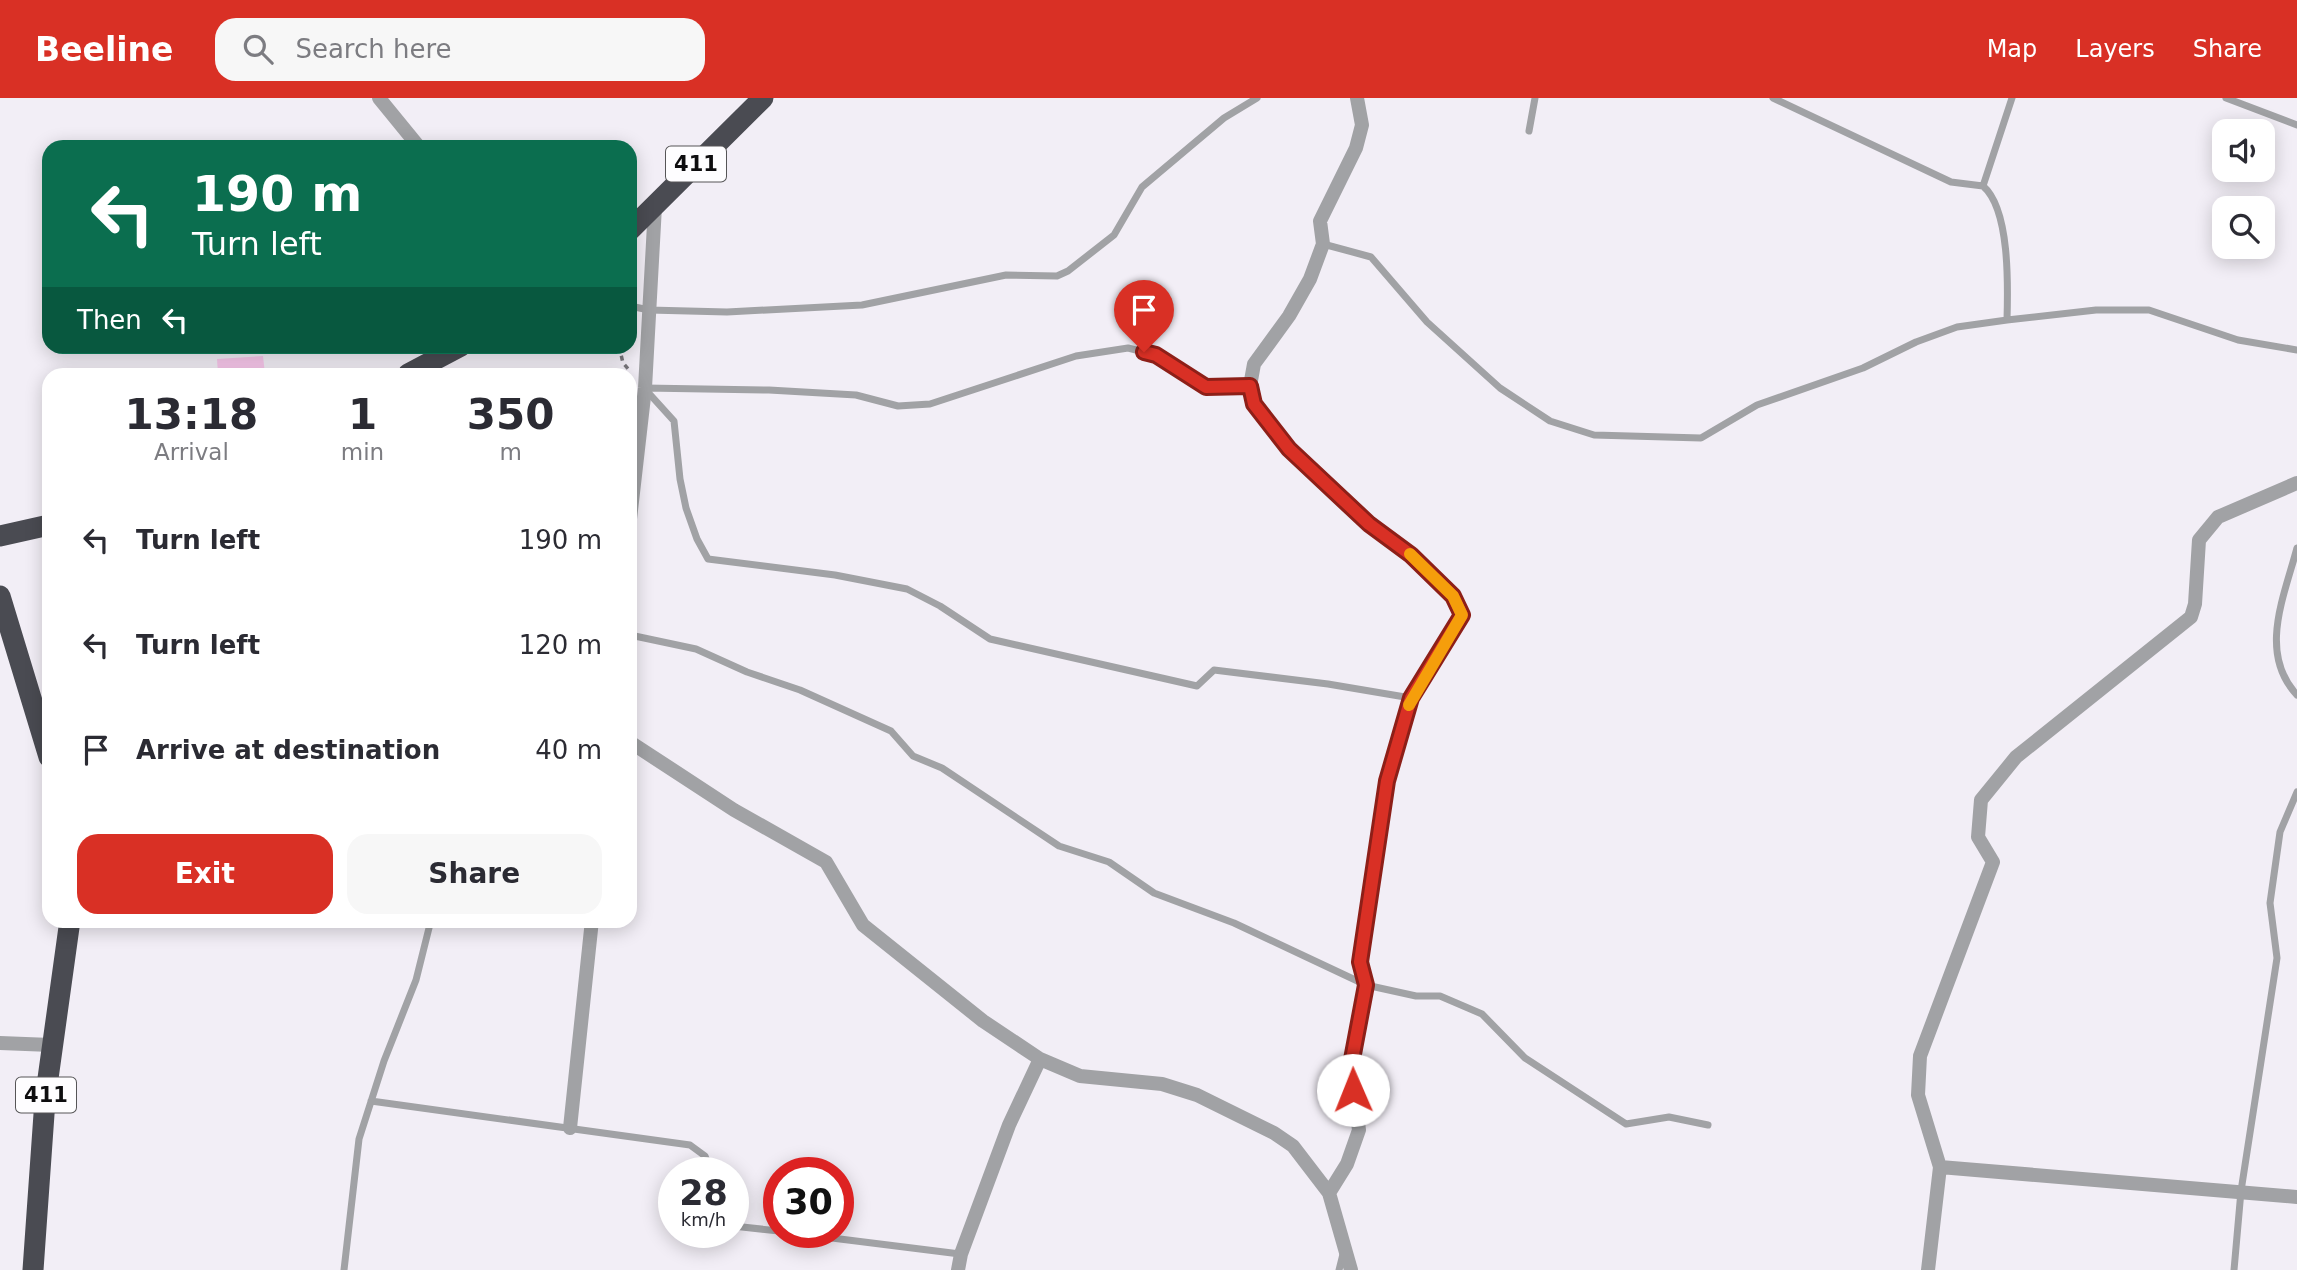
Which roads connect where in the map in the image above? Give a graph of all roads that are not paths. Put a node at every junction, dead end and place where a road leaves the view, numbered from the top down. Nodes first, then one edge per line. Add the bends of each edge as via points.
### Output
1 (379, 98) edge
2 (763, 98) edge
3 (1257, 98) edge
4 (1357, 98) edge
5 (1535, 98) edge
6 (1773, 98) edge
7 (2012, 98) edge
8 (2226, 98) edge
9 (2297, 125) edge
10 (1529, 131) dead end
11 (413, 140) edge
12 (1983, 186) junction
13 (654, 206) junction
14 (637, 223) edge
15 (1323, 243) junction
16 (637, 307) edge
17 (649, 310) junction
18 (2007, 320) junction
19 (2297, 350) edge
20 (446, 354) edge
21 (419, 368) edge
22 (1250, 386) junction
23 (645, 388) junction
24 (637, 458) edge
25 (2297, 483) edge
26 (42, 527) edge
27 (0, 536) edge
28 (2297, 548) edge
29 (0, 596) edge
30 (637, 636) edge
31 (2297, 695) edge
32 (1411, 698) junction
33 (42, 734) edge
34 (637, 747) edge
35 (2297, 792) edge
36 (69, 928) edge
37 (429, 928) edge
38 (591, 928) edge
39 (1366, 985) junction
40 (0, 1044) edge
41 (51, 1045) junction
42 (1040, 1059) junction
43 (371, 1101) junction
44 (1709, 1125) dead end
45 (570, 1128) junction
46 (705, 1157) edge
47 (1940, 1167) junction
48 (2241, 1191) junction
49 (1329, 1194) junction
50 (2297, 1197) edge
51 (854, 1241) edge
52 (1345, 1248) junction
53 (961, 1254) junction
54 (33, 1270) edge
55 (344, 1270) edge
56 (958, 1270) edge
57 (1339, 1270) edge
58 (1351, 1270) edge
59 (1928, 1270) edge
60 (2234, 1270) edge

1 - 11 street
2 - 13 highway, 411
3 - 17 lane via 1224,118 1142,187 1114,235 1057,276 1006,275 862,305 727,312
4 - 15 street via 1362,125 1356,148 1320,221
5 - 10 lane
6 - 12 lane via 1951,182
7 - 12 lane
8 - 9 lane
12 - 18 lane via 1993,194 1999,213 2008,284
13 - 14 highway, 411
13 - 17 street
15 - 18 lane via 1371,257 1427,322 1500,388 1550,421 1594,435 1700,438 1757,405 1863,368 1916,342 1956,327
15 - 22 street via 1289,316 1254,364
16 - 17 lane
17 - 23 street
18 - 19 lane via 2096,310 2149,310 2238,340
20 - 21 highway
22 - 23 lane via 1206,387 1156,355 1128,348 1076,356 930,404 898,406 856,396 781,391
22 - 32 street via 1254,404 1289,449 1453,596 1462,615
23 - 24 street
23 - 32 lane via 674,421 686,508 708,559 907,589 990,639 1197,686 1214,670
25 - 47 street via 2217,517 2199,540 2191,617 2015,757 1981,800 1978,837 1993,862 1920,1056 1918,1095
26 - 27 highway
28 - 31 lane via 2277,622 2276,660 2285,682
29 - 33 highway
30 - 39 lane via 696,649 891,731 913,756 942,768 1059,846 1109,862 1154,893 1234,923
32 - 39 street via 1387,781 1368,899 1360,962
34 - 42 street via 734,810 826,862 863,925 983,1021
35 - 48 lane via 2280,832 2270,903 2277,958
36 - 41 highway, 411
37 - 43 lane via 416,980
38 - 45 street
39 - 44 lane via 1416,996 1440,996 1482,1014 1525,1058 1626,1124 1669,1117
39 - 49 street via 1350,1070 1359,1130 1347,1164
40 - 41 street
41 - 54 highway, 411
42 - 49 street via 1080,1076 1162,1084 1197,1095 1293,1146
42 - 53 street via 1009,1125
43 - 45 lane
43 - 55 lane via 359,1139
45 - 46 lane via 691,1145
47 - 48 street
47 - 59 street
48 - 50 street
48 - 60 lane
49 - 52 street
51 - 53 lane
52 - 57 lane
52 - 58 street
53 - 56 street

